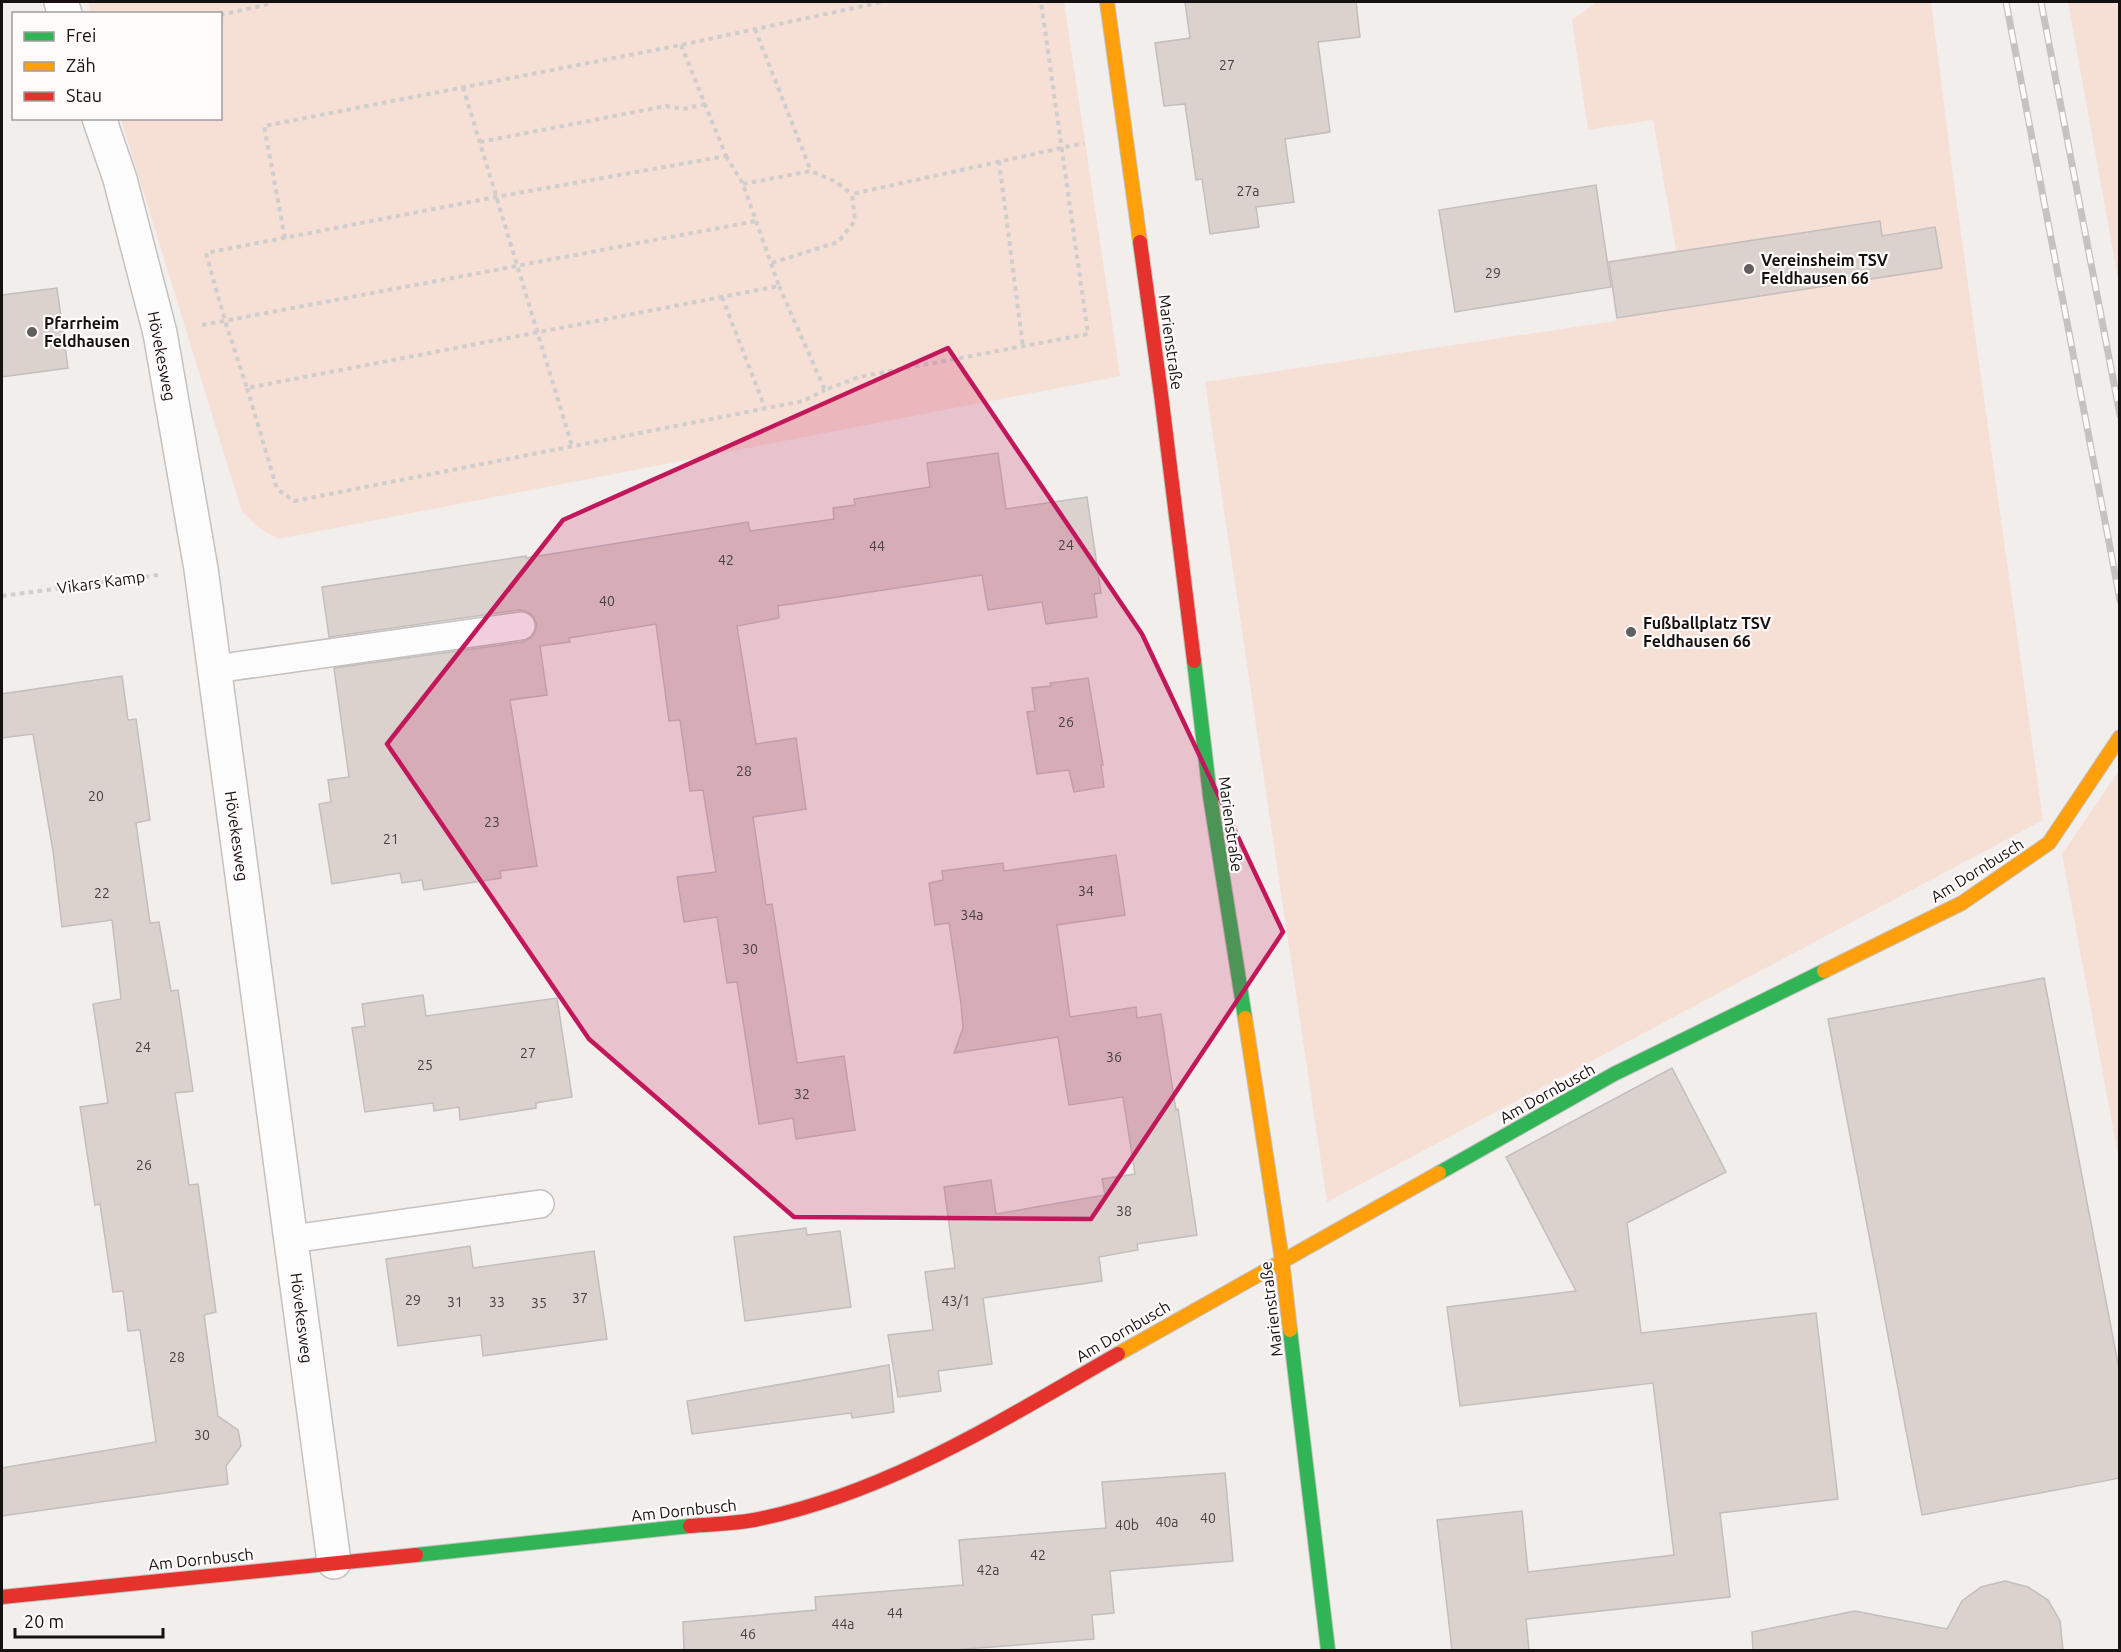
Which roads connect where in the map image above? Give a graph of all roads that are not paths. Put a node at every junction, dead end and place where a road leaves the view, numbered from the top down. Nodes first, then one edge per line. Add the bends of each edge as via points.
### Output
1 (1107, 2) edge
2 (100, 120) edge
3 (521, 626) dead end
4 (215, 669) junction
5 (2120, 737) edge
6 (540, 1204) dead end
7 (292, 1239) junction
8 (1282, 1260) junction
9 (334, 1562) junction
10 (2, 1597) edge
11 (1328, 1650) edge

1 - 8 street, Marienstraße via 1161,394 1210,796
2 - 4 street, Hövekesweg via 120,179 159,333
3 - 4 lane
4 - 7 street, Hövekesweg
5 - 8 street, Am Dornbusch via 2049,843 1962,903 1614,1074
6 - 7 lane
7 - 9 street, Hövekesweg
8 - 9 street, Am Dornbusch via 946,1451 835,1498 753,1520
8 - 11 street, Marienstraße
9 - 10 street, Am Dornbusch

